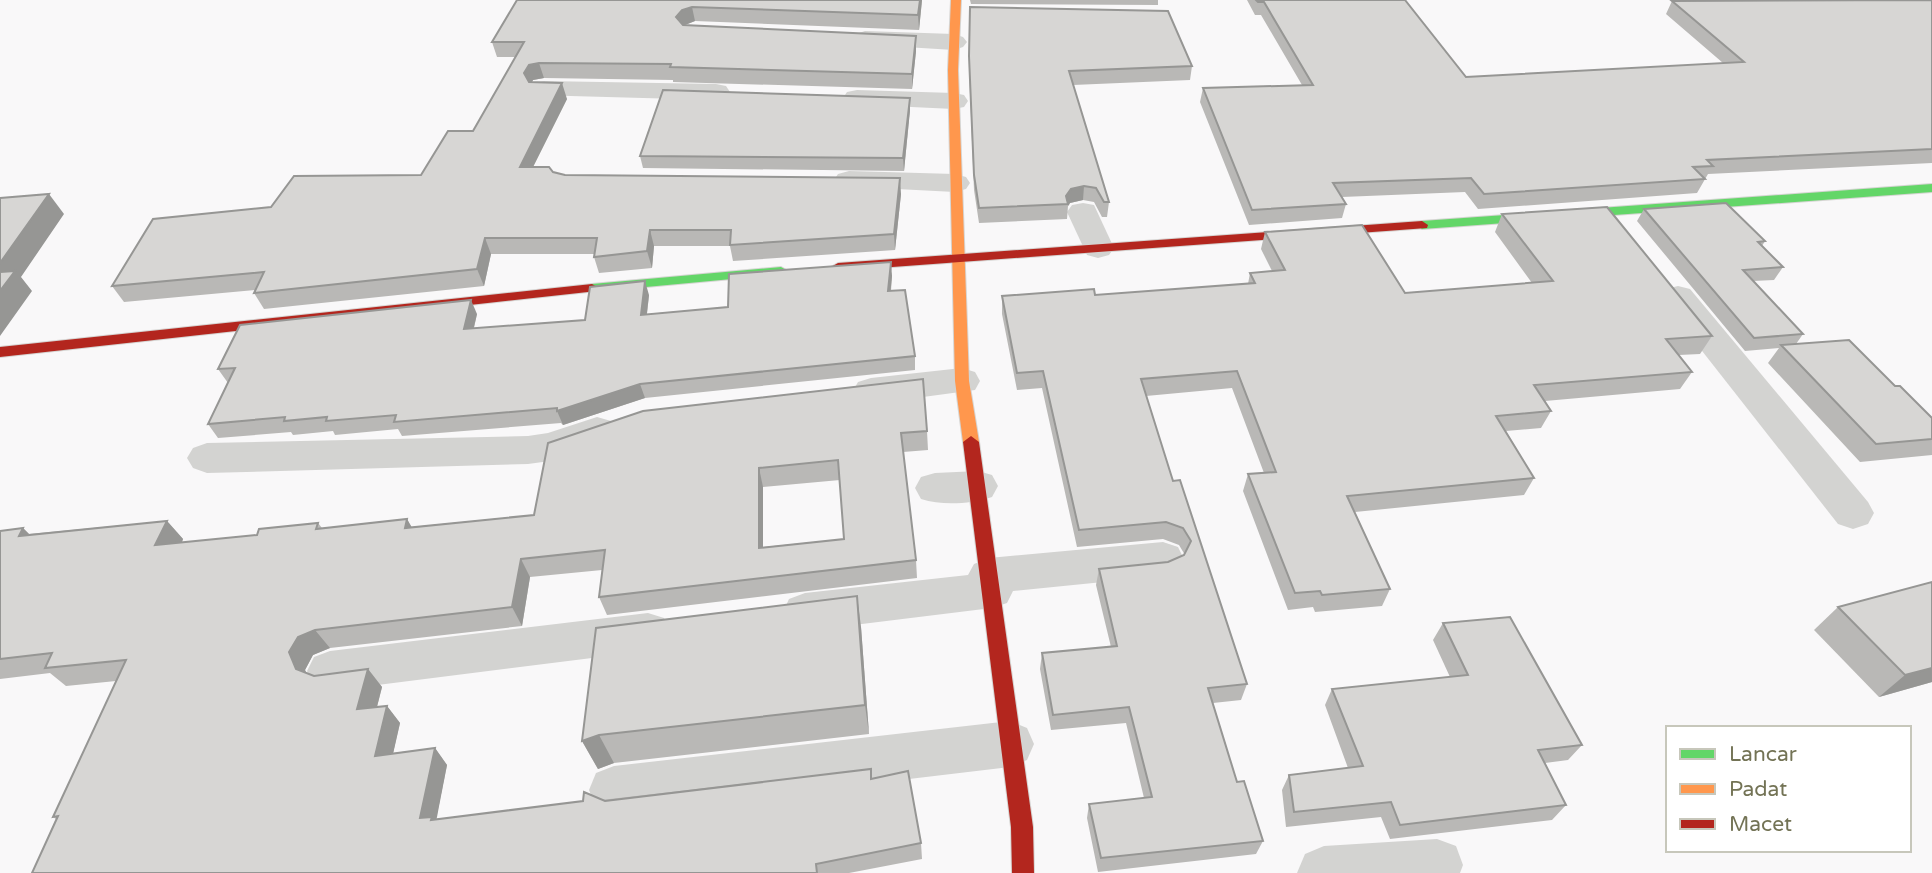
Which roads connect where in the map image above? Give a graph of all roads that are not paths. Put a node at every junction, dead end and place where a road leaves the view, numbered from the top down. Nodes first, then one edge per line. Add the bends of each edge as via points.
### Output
1 (955, 7) edge
2 (982, 14) edge
3 (845, 38) edge
4 (954, 42) junction
5 (544, 89) edge
6 (745, 94) edge
7 (837, 97) edge
8 (954, 101) junction
9 (817, 180) edge
10 (955, 183) junction
11 (1932, 188) edge
12 (1608, 210) junction
13 (1083, 212) dead end
14 (1634, 242) edge
15 (1098, 248) junction
16 (956, 258) junction
17 (821, 268) edge
18 (794, 270) edge
19 (1660, 275) edge
20 (0, 352) edge
21 (962, 381) junction
22 (830, 395) edge
23 (634, 419) edge
24 (207, 457) dead end
25 (978, 486) junction
26 (935, 488) dead end
27 (1853, 513) dead end
28 (1163, 559) edge
29 (991, 583) junction
30 (766, 617) edge
31 (687, 627) edge
32 (330, 671) edge
33 (1010, 744) junction
34 (614, 790) dead end
35 (1437, 866) dead end
36 (1023, 873) edge
37 (1324, 873) edge

1 - 2 street
1 - 4 street
3 - 4 street
4 - 8 street
5 - 6 street
7 - 8 street
8 - 10 street
9 - 10 street
10 - 16 street
11 - 12 street
12 - 14 street
12 - 15 street
13 - 15 street
15 - 16 street
16 - 17 street
16 - 21 street
18 - 20 street
19 - 27 street
21 - 22 street
21 - 25 street
23 - 24 street via 528,450
25 - 26 street
25 - 29 street
28 - 29 street
29 - 30 street
29 - 33 street
31 - 32 street
33 - 34 street
33 - 36 street via 1022,827
35 - 37 street

